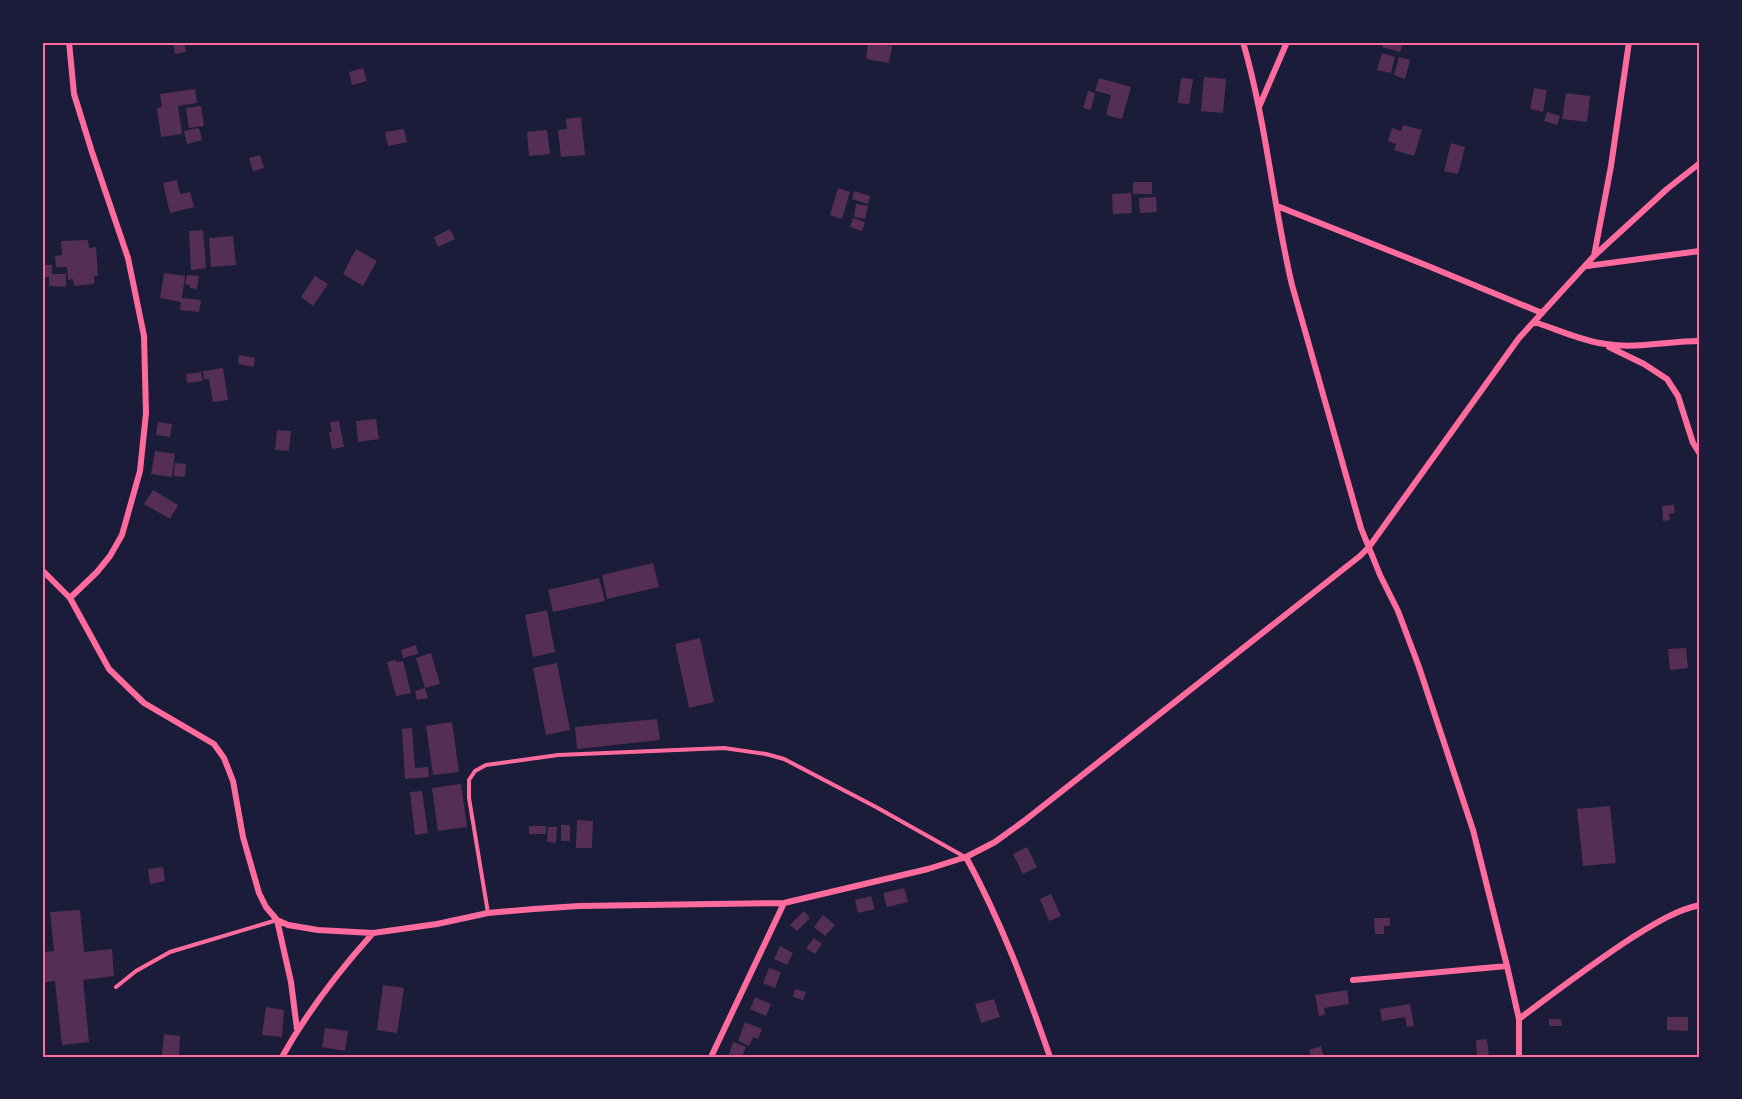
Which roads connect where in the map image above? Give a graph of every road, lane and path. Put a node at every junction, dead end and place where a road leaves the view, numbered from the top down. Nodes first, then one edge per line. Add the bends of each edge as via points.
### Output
1 (69, 42) edge
2 (1243, 42) edge
3 (1287, 42) edge
4 (1629, 42) edge
5 (1258, 108) junction
6 (1700, 162) edge
7 (1277, 206) junction
8 (1700, 251) edge
9 (1594, 256) junction
10 (1586, 266) junction
11 (1542, 313) junction
12 (1534, 322) junction
13 (1700, 341) edge
14 (1604, 344) junction
15 (1700, 454) edge
16 (1369, 547) junction
17 (42, 570) edge
18 (70, 598) junction
19 (966, 857) junction
20 (784, 903) junction
21 (1700, 905) edge
22 (488, 913) junction
23 (278, 920) junction
24 (373, 933) junction
25 (1507, 966) junction
26 (1353, 980) dead end
27 (116, 987) dead end
28 (1519, 1019) junction
29 (297, 1029) junction
30 (282, 1057) edge
31 (711, 1057) edge
32 (1050, 1057) edge
33 (1519, 1057) edge

1 - 18 street via 74,94 128,258 144,336 146,413 140,471 122,535 98,572
2 - 5 street
3 - 5 street
4 - 9 street
5 - 7 street
6 - 9 street
7 - 11 street
7 - 16 street via 1292,285
8 - 10 street
9 - 10 street
10 - 11 street
11 - 12 street
12 - 14 street
12 - 16 street via 1495,370
13 - 14 street
14 - 15 street via 1666,379 1678,396
16 - 19 street via 1065,790 995,842
16 - 25 street via 1398,611 1440,729 1473,830
17 - 18 street
18 - 23 street via 109,669 144,703 214,744 224,758 259,893
19 - 20 street
19 - 22 lane via 784,759 766,754 724,748 558,755 486,765 469,780
19 - 32 street via 996,916
20 - 22 street via 579,906
20 - 31 street
21 - 28 street via 1646,929
22 - 24 street
23 - 24 street via 318,930
23 - 27 lane via 170,952
23 - 29 street
24 - 29 street
25 - 26 street
25 - 28 street
28 - 33 street
29 - 30 street

